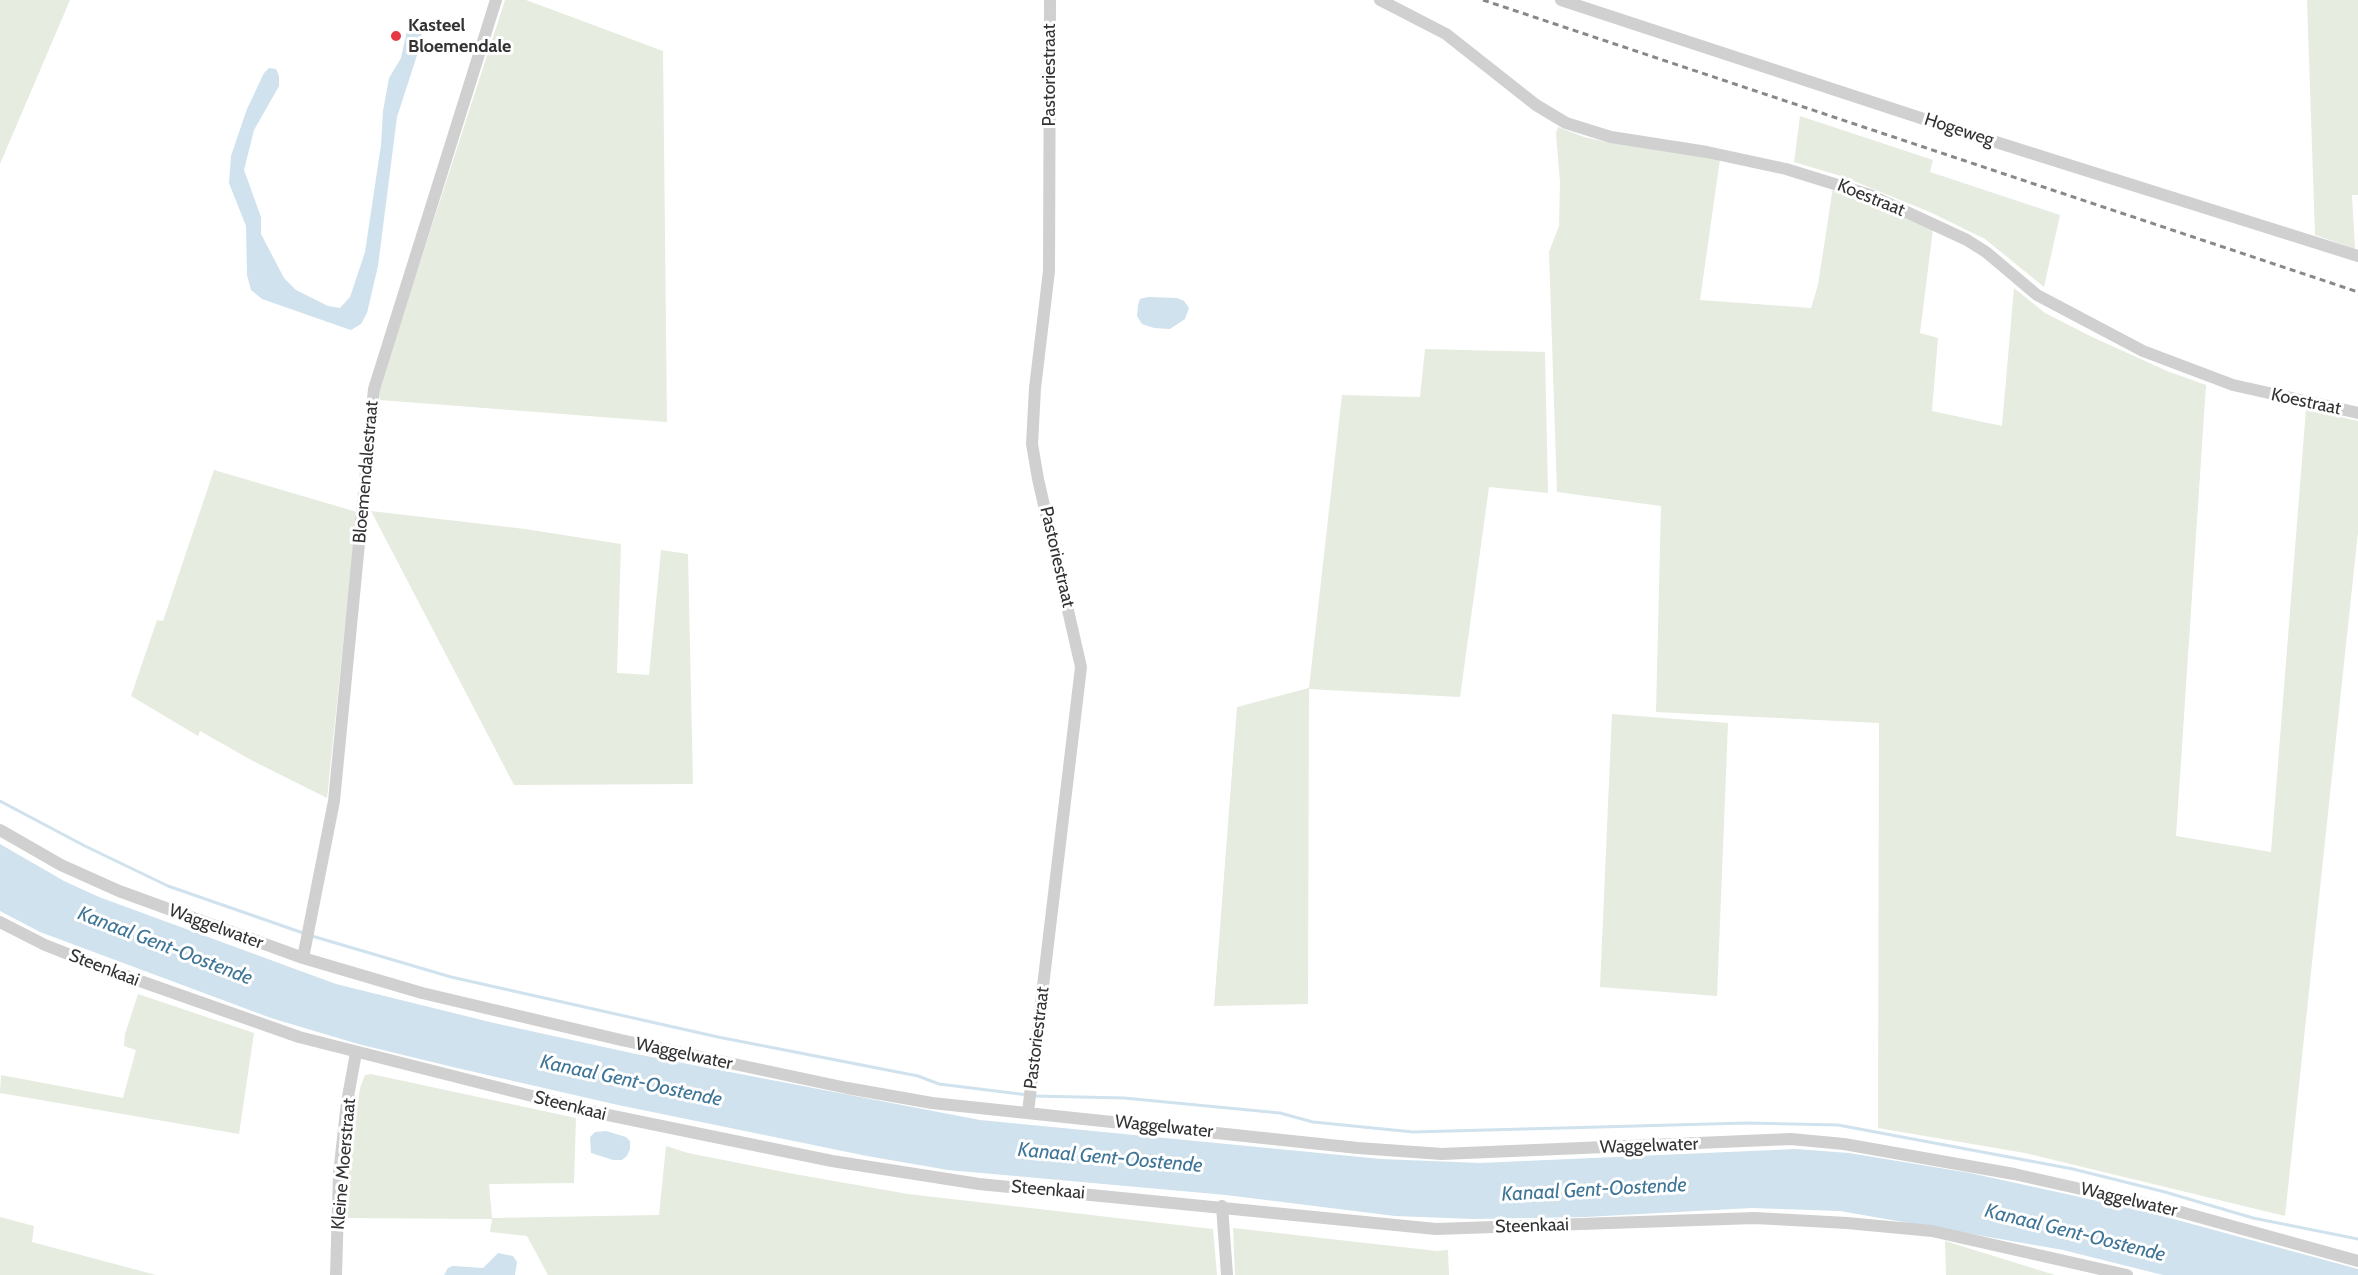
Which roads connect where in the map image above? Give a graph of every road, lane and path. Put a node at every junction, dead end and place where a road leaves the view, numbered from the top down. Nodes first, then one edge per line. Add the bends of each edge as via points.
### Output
1 (496, 0) edge
2 (1050, 0) edge
3 (1380, 0) edge
4 (1561, 0) edge
5 (2358, 256) edge
6 (2358, 414) edge
7 (0, 830) edge
8 (0, 922) edge
9 (303, 958) junction
10 (356, 1053) junction
11 (1029, 1101) junction
12 (1222, 1206) junction
13 (2358, 1261) edge
14 (336, 1275) edge
15 (1227, 1275) edge
16 (2127, 1275) edge

1 - 9 street, Bloemendalestraat via 374,389 334,801
2 - 11 street, Pastoriestraat via 1048,271 1032,444 1081,668
3 - 6 street, Koestraat via 1446,34 1536,105 1566,123 1611,137 1786,169 1870,195 1967,240 2037,295 2143,351 2244,389
4 - 5 street, Hogeweg
7 - 9 street, Waggelwater via 61,865 119,891
8 - 10 street, Steenkaai via 45,945 146,984
9 - 11 street, Waggelwater via 422,993 813,1081 932,1102
10 - 12 street, Steenkaai via 603,1114 832,1161 979,1184
10 - 14 street, Kleine Moerstraat via 339,1174
11 - 13 street, Waggelwater via 1358,1148 1442,1154 1791,1139 1844,1144 2014,1174 2170,1209
12 - 15 street
12 - 16 street, Steenkaai via 1436,1229 1755,1218 1847,1223 1932,1232

